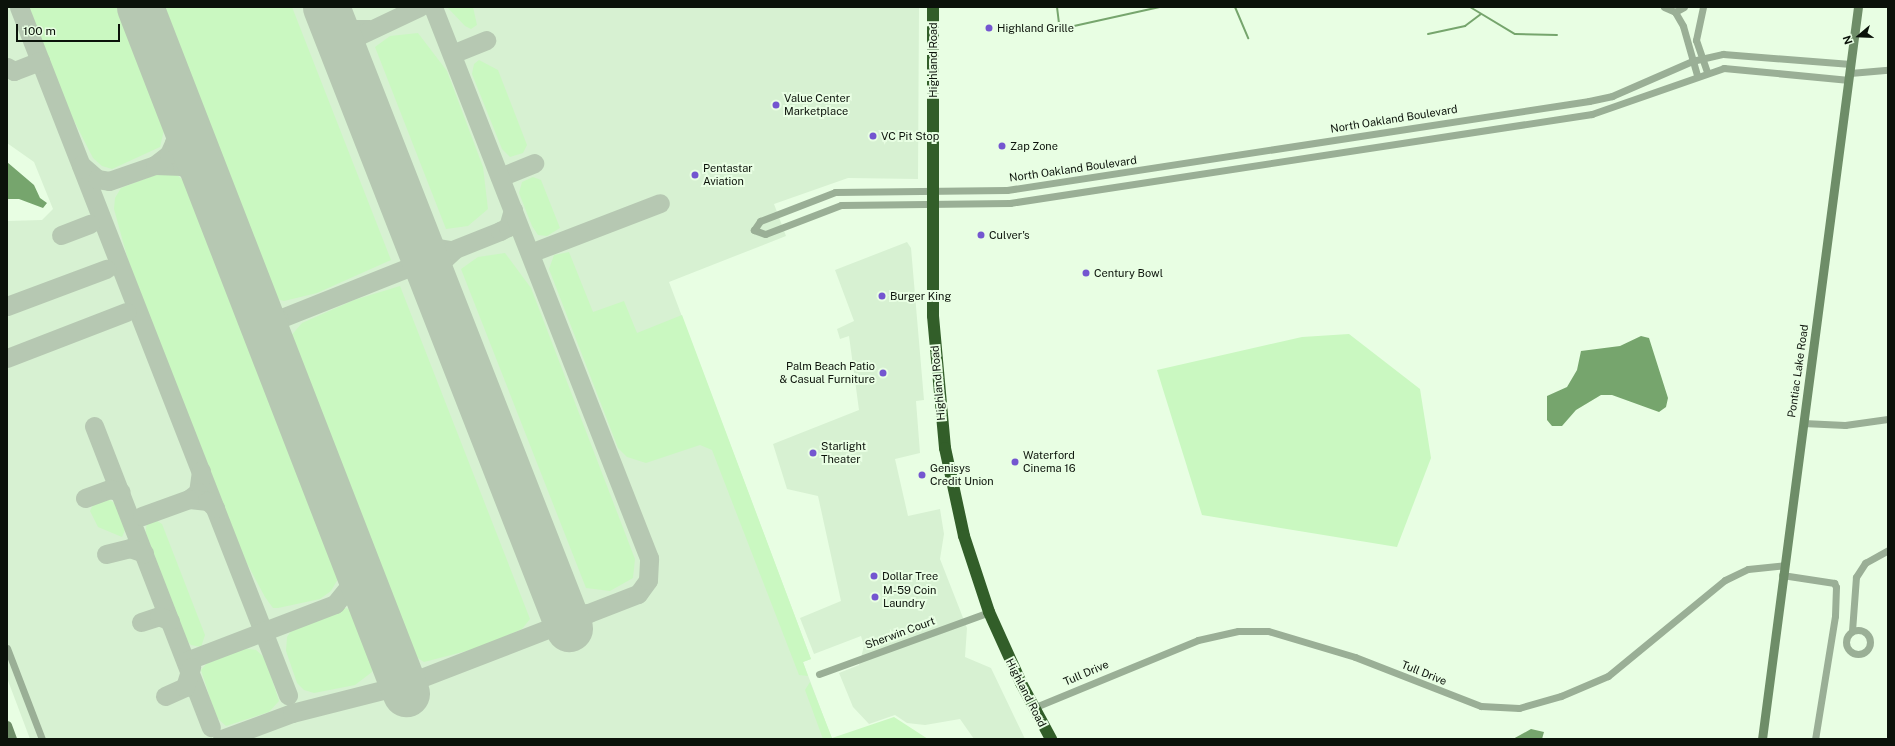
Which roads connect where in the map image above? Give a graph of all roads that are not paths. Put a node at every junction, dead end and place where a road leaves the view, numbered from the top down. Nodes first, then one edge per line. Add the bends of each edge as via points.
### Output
1 (933, 7) edge
2 (1664, 7) edge
3 (1684, 7) edge
4 (1703, 7) edge
5 (1858, 7) edge
6 (1675, 12) junction
7 (1701, 58) junction
8 (1692, 61) junction
9 (1888, 70) edge
10 (1707, 72) junction
11 (1850, 73) junction
12 (1697, 75) junction
13 (933, 189) junction
14 (934, 205) junction
15 (1888, 418) edge
16 (1802, 423) junction
17 (1888, 550) edge
18 (1784, 565) junction
19 (1782, 575) junction
20 (989, 612) junction
21 (1852, 632) dead end
22 (7, 648) edge
23 (819, 674) dead end
24 (1033, 708) junction
25 (7, 725) edge
26 (12, 739) edge
27 (42, 739) edge
28 (1051, 739) edge
29 (1762, 739) edge
30 (1815, 739) edge

1 - 13 highway, Highland Road
2 - 6 street
3 - 6 street
4 - 7 street via 1696,40
5 - 11 street, Pontiac Lake Road
6 - 8 street via 1683,26
7 - 8 street, North Oakland Boulevard
7 - 10 street
7 - 11 street, North Oakland Boulevard via 1732,54
8 - 12 street
8 - 13 street, North Oakland Boulevard via 1612,96 1589,101 1007,190
9 - 11 street
10 - 11 street via 1733,67
10 - 12 street
11 - 16 street, Pontiac Lake Road
12 - 14 street via 1616,108 1592,114 1018,202
13 - 14 highway, Highland Road
13 - 14 street, North Oakland Boulevard via 835,192 760,221 754,230 765,234 841,205
14 - 20 highway, Highland Road via 933,316 940,414 958,511
15 - 16 street via 1845,425
16 - 18 street, Pontiac Lake Road
17 - 21 street via 1865,563 1856,577
18 - 19 street, Pontiac Lake Road
18 - 24 street, Tull Drive via 1748,569 1725,580 1608,676 1561,696 1519,708 1481,706 1355,657 1268,630 1238,631 1198,640
19 - 29 street, Pontiac Lake Road
19 - 30 street via 1834,583 1836,587 1835,616
20 - 23 street, Sherwin Court
20 - 24 highway, Highland Road
22 - 27 street
24 - 28 highway, Highland Road
25 - 26 street

